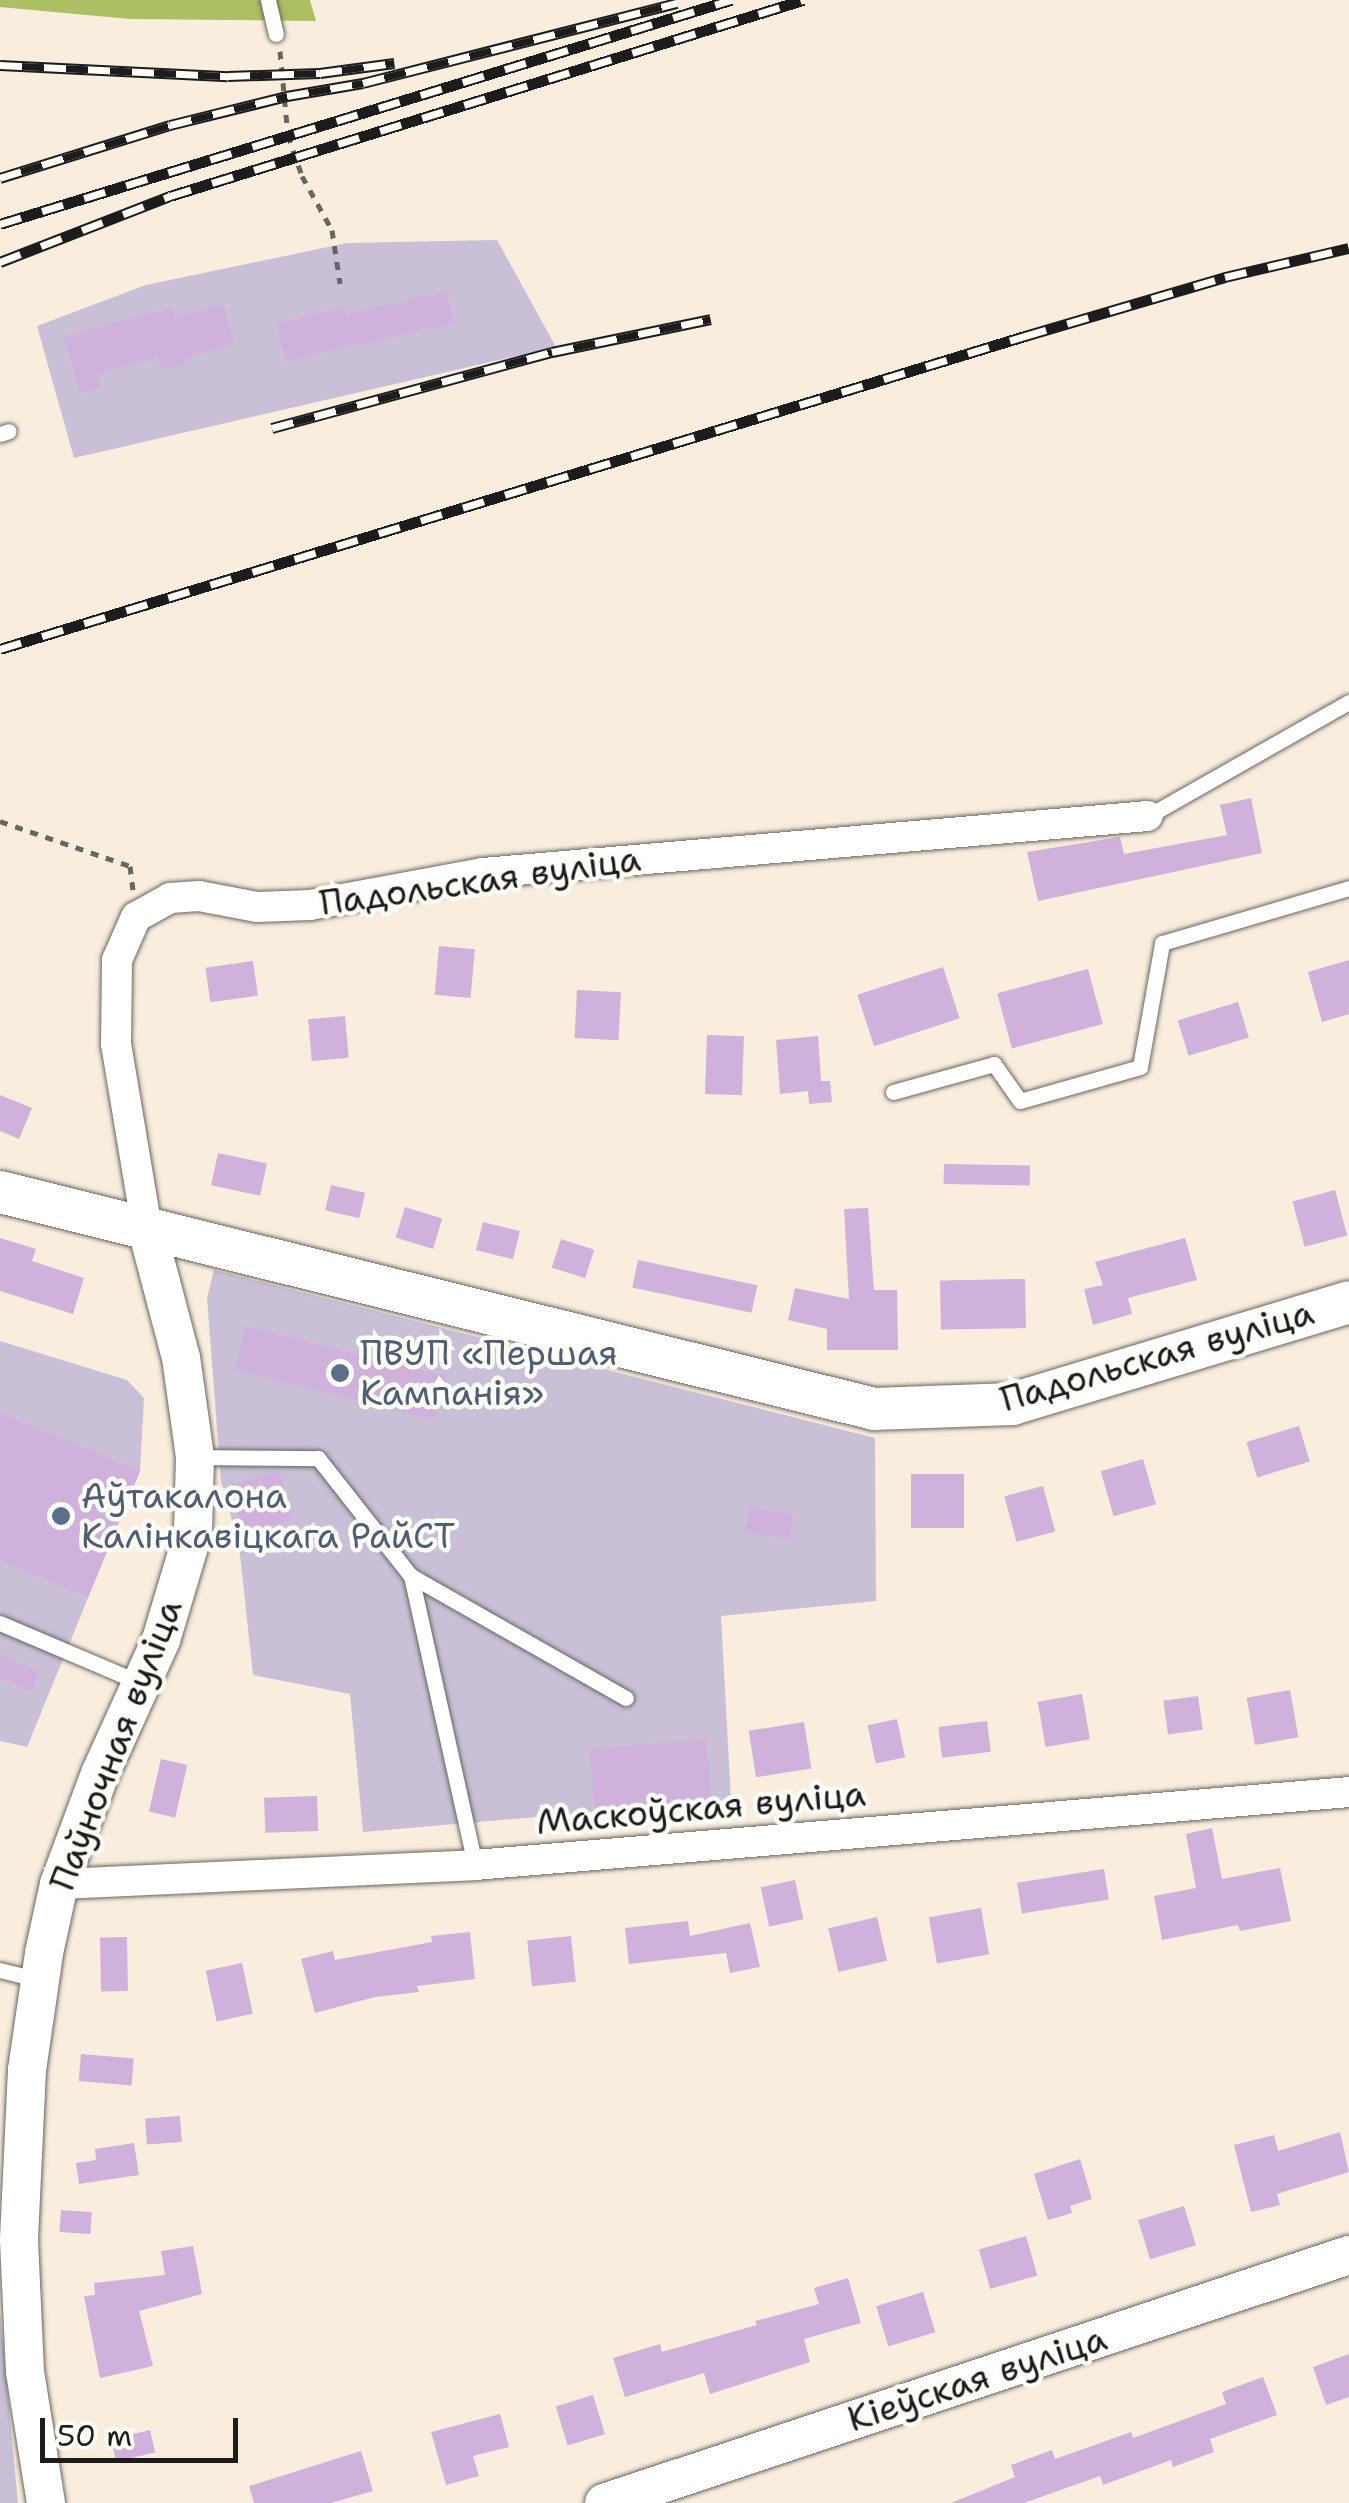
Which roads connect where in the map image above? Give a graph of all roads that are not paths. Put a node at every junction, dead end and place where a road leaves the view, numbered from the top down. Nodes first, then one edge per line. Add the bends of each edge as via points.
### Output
1 (268, 0) edge
2 (276, 34) road end
3 (1349, 702) edge
4 (1148, 816) joint
5 (1349, 888) edge
6 (893, 1092) dead end
7 (0, 1192) edge
8 (147, 1230) junction
9 (1349, 1302) edge
10 (195, 1457) junction
11 (411, 1576) junction
12 (0, 1623) edge
13 (141, 1683) junction
14 (626, 1698) dead end
15 (1349, 1792) edge
16 (475, 1865) junction
17 (58, 1884) junction
18 (0, 1970) edge
19 (40, 1980) junction
20 (1349, 2255) edge
21 (46, 2503) edge
22 (604, 2503) edge

1 - 2 lane
3 - 4 lane
4 - 8 street, Падольская вуліца via 483,874 310,905 170,898 136,917 117,960 116,1044
5 - 6 lane via 1162,944 1140,1066 1020,1100 994,1064
7 - 8 main road, Падольская вуліца
8 - 9 main road, Падольская вуліца via 874,1409 1012,1404
8 - 10 street, Паўночная вуліца via 181,1358
10 - 11 lane via 318,1458
10 - 13 street, Паўночная вуліца via 193,1533
11 - 14 lane
11 - 16 lane
12 - 13 lane
13 - 17 street, Паўночная вуліца
15 - 16 street, Маскоўская вуліца
16 - 17 street, Маскоўская вуліца
17 - 19 street, Паўночная вуліца
18 - 19 lane
19 - 21 street, Паўночная вуліца via 27,2070 19,2239 25,2372
20 - 22 street, Кіеўская вуліца

